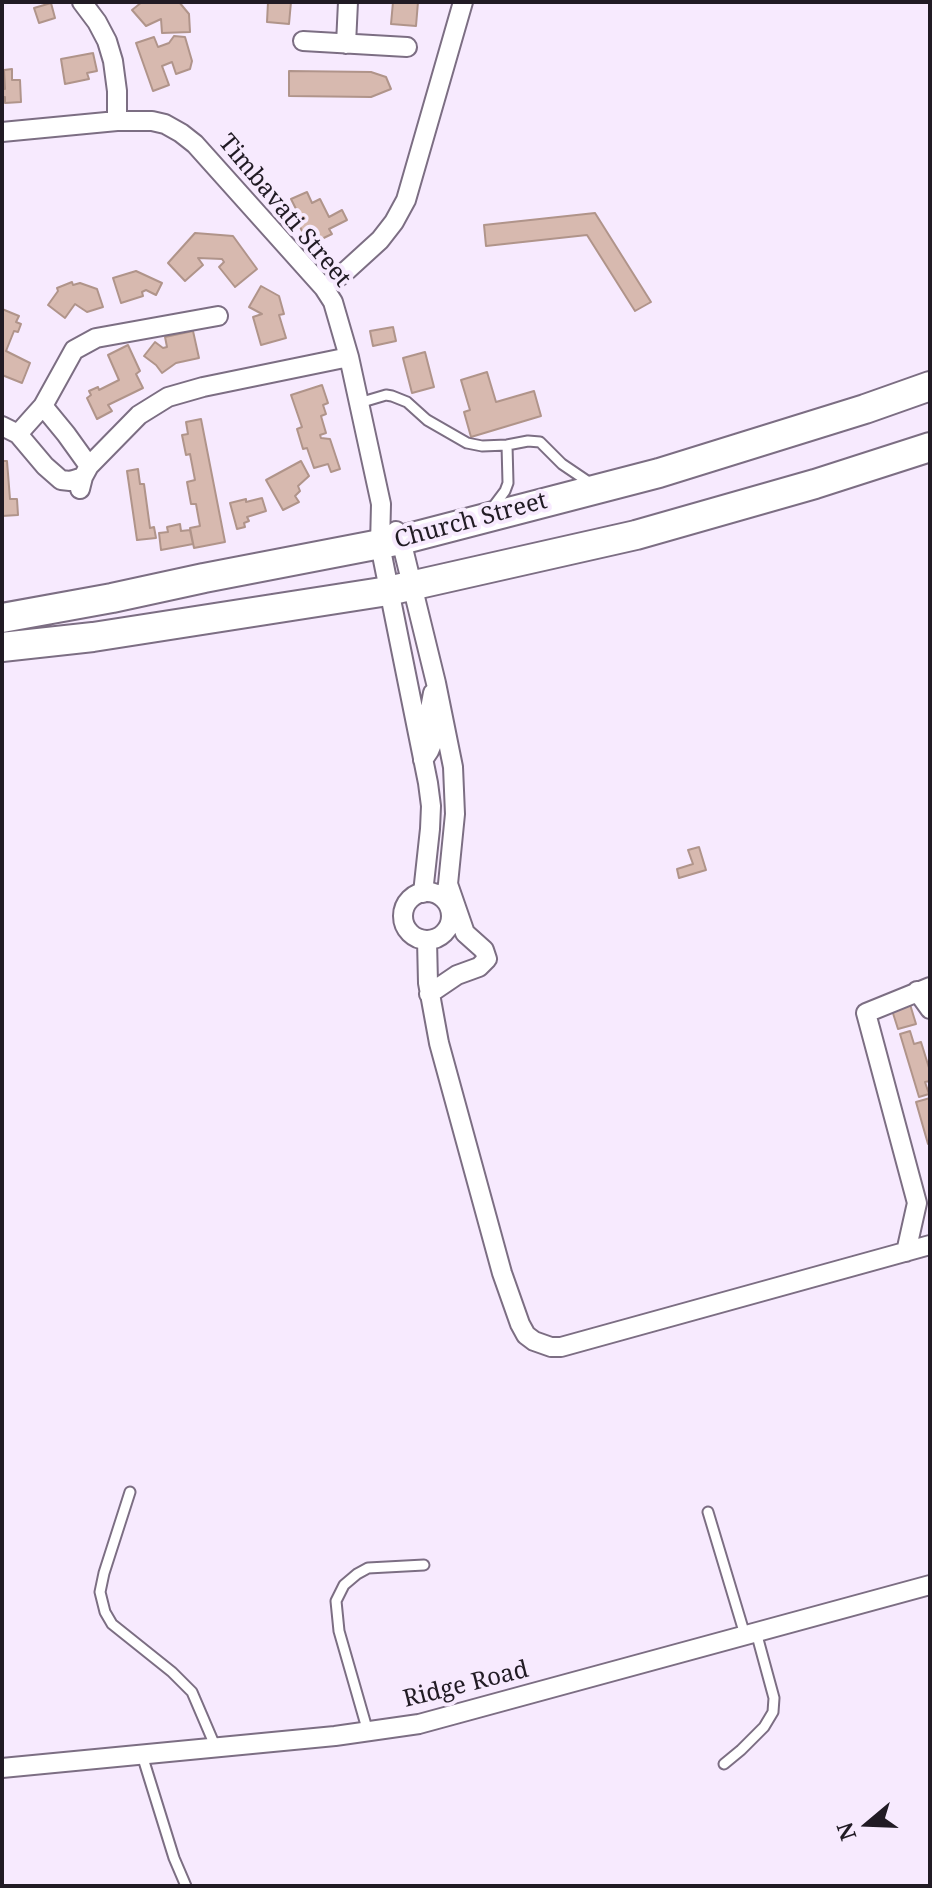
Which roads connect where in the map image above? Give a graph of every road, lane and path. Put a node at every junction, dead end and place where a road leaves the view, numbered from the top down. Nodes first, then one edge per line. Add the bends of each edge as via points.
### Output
1 (82, 2) edge
2 (348, 2) edge
3 (463, 2) edge
4 (303, 41) dead end
5 (346, 44) junction
6 (407, 47) dead end
7 (117, 121) junction
8 (2, 132) edge
9 (324, 288) junction
10 (218, 316) dead end
11 (349, 357) junction
12 (930, 386) edge
13 (359, 403) junction
14 (43, 406) junction
15 (10, 430) edge
16 (507, 445) junction
17 (930, 447) edge
18 (84, 477) junction
19 (599, 489) junction
20 (486, 517) junction
21 (390, 543) junction
22 (400, 589) junction
23 (2, 618) edge
24 (2, 647) edge
25 (436, 683) junction
26 (423, 760) junction
27 (446, 892) junction
28 (423, 893) junction
29 (427, 940) junction
30 (924, 989) edge
31 (429, 994) junction
32 (930, 1009) edge
33 (930, 1245) edge
34 (906, 1252) junction
35 (130, 1492) dead end
36 (708, 1512) dead end
37 (424, 1565) dead end
38 (930, 1585) edge
39 (751, 1634) junction
40 (368, 1732) junction
41 (216, 1748) junction
42 (142, 1755) junction
43 (724, 1764) dead end
44 (2, 1768) edge
45 (186, 1886) edge

1 - 7 street via 107,41
2 - 5 street
3 - 9 street via 406,200 380,240
4 - 5 street
5 - 6 street
7 - 8 street, Timbavati Street
7 - 9 street, Timbavati Street via 165,124 195,144
9 - 11 street, Timbavati Street
10 - 14 street via 96,338 74,350
11 - 13 street, Timbavati Street
11 - 18 street via 168,397 139,415
12 - 19 main road, Church Street
13 - 16 lane via 392,396 467,443
13 - 21 street, Timbavati Street
14 - 15 street
14 - 18 street via 66,434
15 - 18 street via 61,480
16 - 19 lane via 540,442
16 - 20 lane via 508,483
17 - 22 main road, Church Street via 636,535
19 - 20 main road, Church Street
20 - 21 main road, Church Street
21 - 22 street, Timbavati Street
21 - 23 main road, Church Street
22 - 24 main road, Church Street
22 - 25 street
22 - 26 street
25 - 26 street via 430,709 433,744
25 - 27 street via 455,790
26 - 28 street via 431,806
27 - 28 street
27 - 29 street via 447,929
27 - 31 street via 465,933 487,959
28 - 29 street via 409,900 403,915 407,930
29 - 31 street
30 - 32 street
30 - 34 street via 866,1013 917,1203
31 - 34 street via 502,1273 520,1324 534,1341 561,1347
33 - 34 street
35 - 41 lane via 100,1592 105,1612 112,1624 192,1692
36 - 39 lane
37 - 40 lane via 368,1568 344,1585 336,1601 339,1631
38 - 39 street, Ridge Road
39 - 40 street, Ridge Road via 419,1724
39 - 43 lane via 774,1698 773,1712
40 - 41 street, Ridge Road
41 - 42 street, Ridge Road
42 - 44 street, Ridge Road
42 - 45 lane

